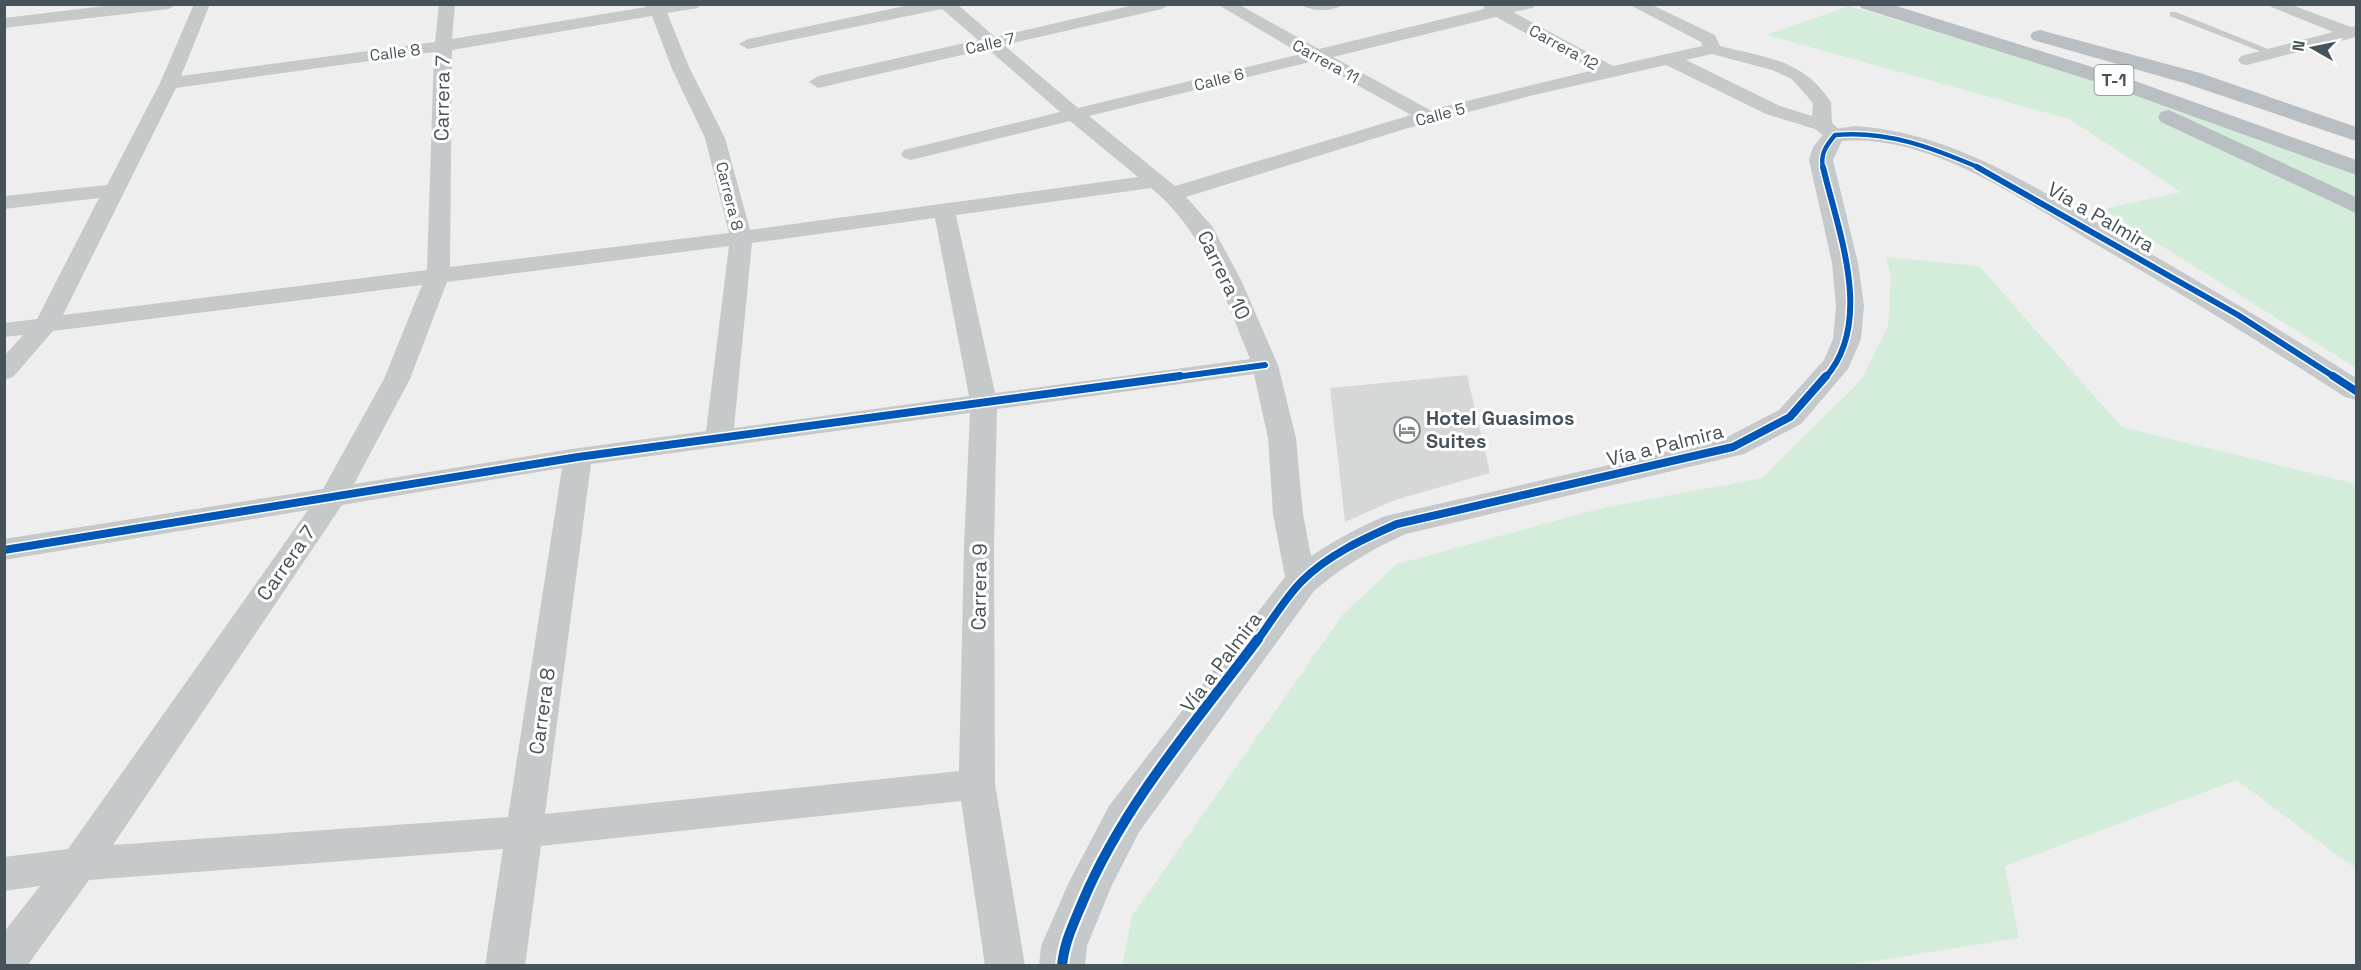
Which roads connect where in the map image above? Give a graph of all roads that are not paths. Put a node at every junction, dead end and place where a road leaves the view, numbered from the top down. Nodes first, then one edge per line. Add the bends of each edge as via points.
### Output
1 (169, 4) edge
2 (202, 4) edge
3 (447, 4) edge
4 (692, 4) edge
5 (940, 4) edge
6 (946, 4) edge
7 (1101, 4) edge
8 (1162, 4) edge
9 (1225, 4) edge
10 (1308, 4) edge
11 (1335, 4) edge
12 (1527, 4) edge
13 (1636, 4) edge
14 (1868, 4) edge
15 (1922, 4) edge
16 (2272, 4) edge
17 (1492, 7) edge
18 (655, 8) edge
19 (1116, 14) junction
20 (2173, 14) dead end
21 (4, 23) edge
22 (2001, 27) junction
23 (2354, 33) edge
24 (991, 43) junction
25 (748, 44) dead end
26 (443, 46) junction
27 (1712, 49) junction
28 (2273, 53) junction
29 (1314, 56) junction
30 (1671, 60) junction
31 (2247, 60) dead end
32 (2059, 63) junction
33 (1610, 72) junction
34 (818, 82) dead end
35 (169, 83) junction
36 (1075, 116) junction
37 (1428, 117) junction
38 (1828, 130) junction
39 (2356, 134) edge
40 (2356, 152) edge
41 (911, 154) dead end
42 (2356, 168) edge
43 (1163, 187) junction
44 (116, 190) junction
45 (4, 203) edge
46 (2356, 206) edge
47 (944, 210) junction
48 (741, 238) junction
49 (438, 274) junction
50 (46, 324) junction
51 (4, 330) edge
52 (1265, 365) junction
53 (4, 372) edge
54 (2356, 391) edge
55 (984, 403) junction
56 (719, 438) junction
57 (578, 457) junction
58 (333, 496) junction
59 (4, 550) edge
60 (1301, 582) junction
61 (977, 784) junction
62 (525, 832) junction
63 (79, 864) junction
64 (4, 874) edge
65 (4, 964) edge
66 (505, 966) edge
67 (1005, 966) edge
68 (1062, 966) edge

1 - 21 street
2 - 35 street
3 - 26 street, Carrera 7
4 - 18 street, Calle 8
5 - 25 street
6 - 24 street, Carrera 10
7 - 19 street
8 - 19 street, Calle 7
9 - 29 street, Carrera 11
10 - 11 street
12 - 17 street, Calle 6
13 - 27 street via 1709,39
14 - 32 highway, T-1
15 - 22 highway, T-1
16 - 23 street
17 - 29 street, Calle 6
17 - 33 street, Carrera 12
18 - 26 street, Calle 8
18 - 48 street, Carrera 8 via 716,138
19 - 24 street, Calle 7
20 - 28 lane
22 - 39 highway via 2192,78
22 - 40 highway, T-1
23 - 28 street
24 - 34 street, Calle 7
24 - 36 street, Carrera 10
26 - 35 street, Calle 8
26 - 49 street, Carrera 7
27 - 30 street, Calle 5
27 - 38 street via 1798,75 1822,102
28 - 31 street
29 - 36 street, Calle 6
29 - 37 street, Carrera 11
30 - 33 street, Calle 5
30 - 38 street via 1773,110
32 - 42 highway, T-1 via 2265,132
32 - 46 highway
33 - 37 street, Calle 5
35 - 44 street
36 - 41 street, Calle 6
36 - 43 street, Carrera 10
37 - 43 street, Calle 5
38 - 54 street, Vía a Palmira via 1896,138 1992,173 2238,315
38 - 60 street, Vía a Palmira via 1821,160 1845,263 1850,306 1847,339 1838,363 1790,417 1733,447 1397,524 1359,541
43 - 47 street, Calle 5
43 - 52 street, Carrera 10 via 1201,226
44 - 45 street
44 - 50 street
47 - 48 street, Calle 5
47 - 55 street, Carrera 9
48 - 49 street, Calle 5
48 - 56 street, Carrera 8
49 - 50 street, Calle 5
49 - 58 street, Carrera 7 via 397,379
50 - 51 street, Calle 5
50 - 53 street
52 - 55 street
52 - 60 street, Carrera 10 via 1282,438 1288,514
55 - 56 street
55 - 61 street, Carrera 9
56 - 57 street
57 - 58 street
57 - 62 street, Carrera 8
58 - 59 street
58 - 63 street, Carrera 7
60 - 68 street, Vía a Palmira via 1124,819 1064,946
61 - 62 street
61 - 67 street, Carrera 9
62 - 63 street
62 - 66 street, Carrera 8
63 - 64 street
63 - 65 street, Carrera 7

